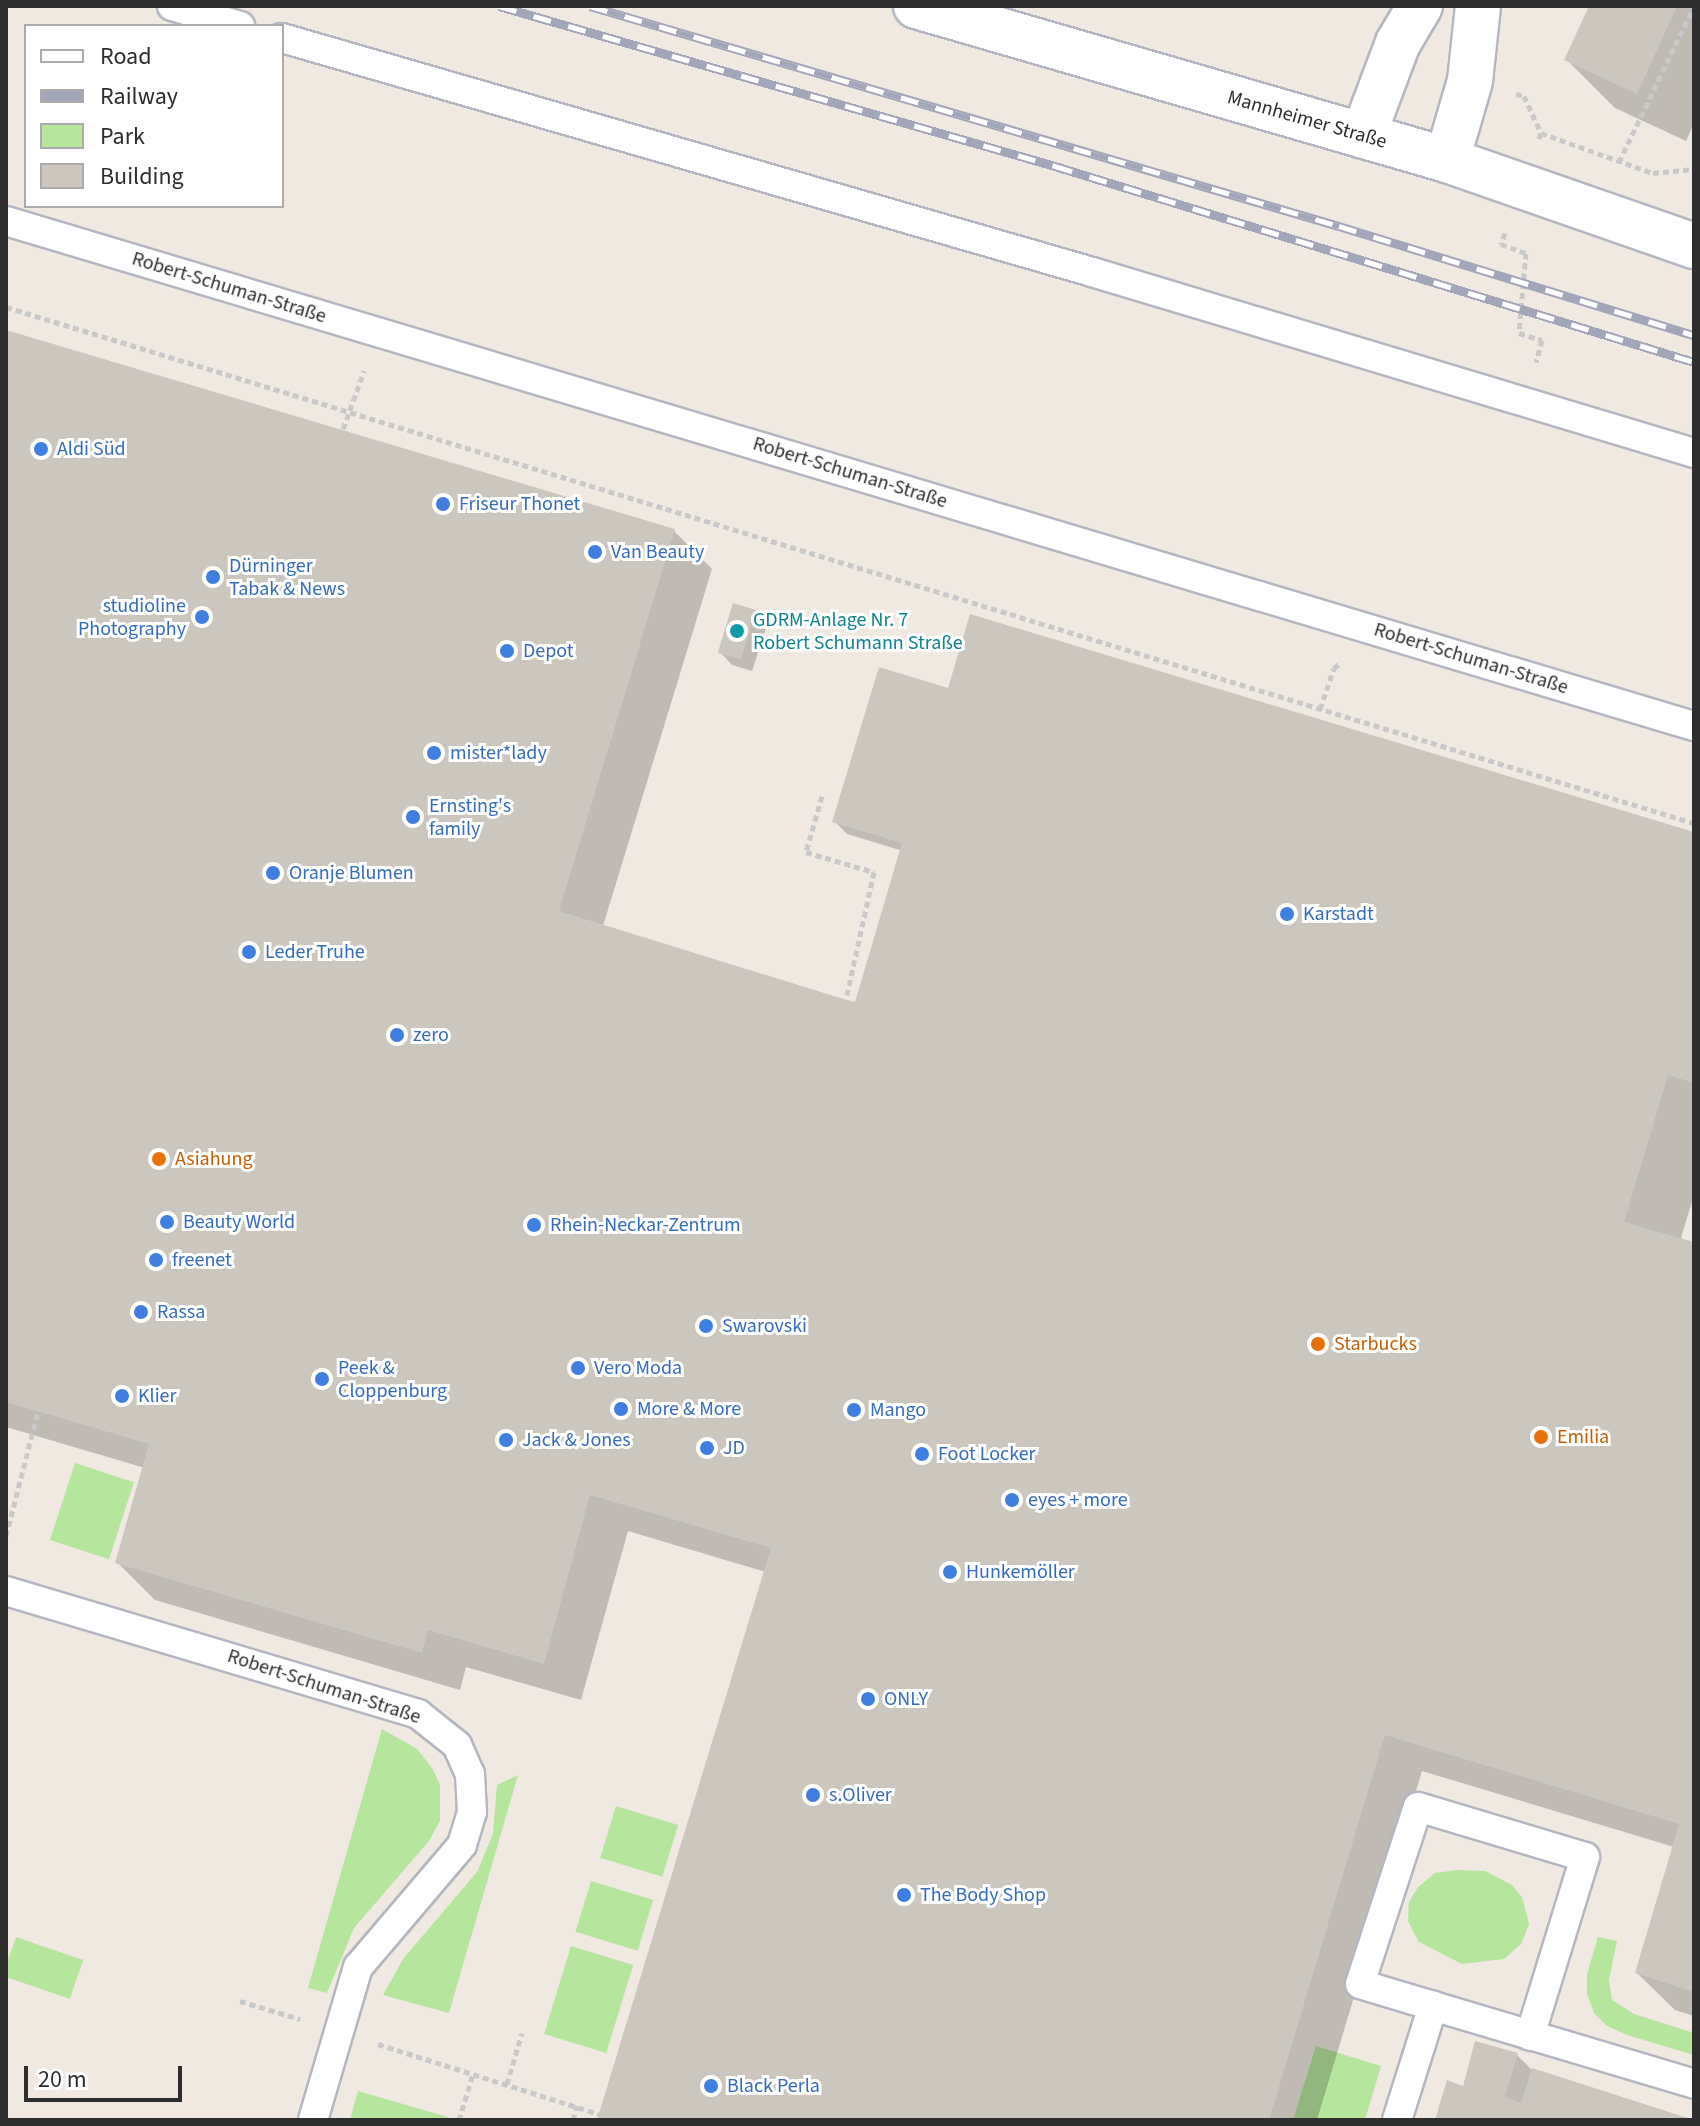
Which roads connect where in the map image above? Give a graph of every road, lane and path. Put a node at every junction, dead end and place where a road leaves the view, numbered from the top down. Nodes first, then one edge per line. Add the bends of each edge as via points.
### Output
1 (172, 6) edge
2 (916, 6) edge
3 (1420, 6) edge
4 (1478, 6) edge
5 (1694, 6) edge
6 (233, 24) edge
7 (284, 39) edge
8 (1541, 133) dead end
9 (1363, 136) junction
10 (1447, 160) junction
11 (1619, 162) junction
12 (1694, 169) edge
13 (6, 221) edge
14 (1501, 244) dead end
15 (1694, 246) edge
16 (6, 307) edge
17 (378, 332) junction
18 (1532, 374) dead end
19 (349, 413) junction
20 (343, 429) dead end
21 (1694, 453) edge
22 (1694, 726) edge
23 (822, 796) dead end
24 (1694, 823) edge
25 (846, 999) dead end
26 (38, 1411) dead end
27 (6, 1536) edge
28 (6, 1591) edge
29 (240, 2001) dead end
30 (1433, 2006) junction
31 (340, 2032) junction
32 (522, 2033) dead end
33 (1530, 2036) junction
34 (473, 2074) junction
35 (507, 2084) junction
36 (1694, 2084) edge
37 (577, 2106) junction
38 (599, 2114) dead end
39 (313, 2120) edge
40 (459, 2120) edge
41 (573, 2120) edge
42 (1397, 2120) edge

1 - 6 lane
2 - 9 main road, Mannheimer Straße
3 - 9 main road via 1398,43
4 - 10 main road via 1470,81
5 - 11 path
7 - 21 lane
8 - 11 path
9 - 10 main road, Mannheimer Straße
10 - 15 main road, Mannheimer Straße
11 - 12 path via 1653,173
13 - 17 lane, Robert-Schuman-Straße
14 - 18 path via 1526,253 1519,333 1542,340
16 - 19 path
17 - 19 path
17 - 22 lane, Robert-Schuman-Straße
19 - 20 path
19 - 24 path
23 - 25 path via 806,852 874,872
26 - 27 path
28 - 31 lane, Robert-Schuman-Straße via 418,1714 457,1745 470,1774 472,1812 462,1845 358,1967
29 - 31 path
30 - 33 lane
30 - 33 lane via 1360,1984 1418,1807 1585,1857
30 - 42 lane
31 - 34 path
31 - 39 lane, Robert-Schuman-Straße
32 - 35 path
33 - 36 lane
34 - 35 path
34 - 40 path
35 - 37 path
37 - 38 path
37 - 41 path

